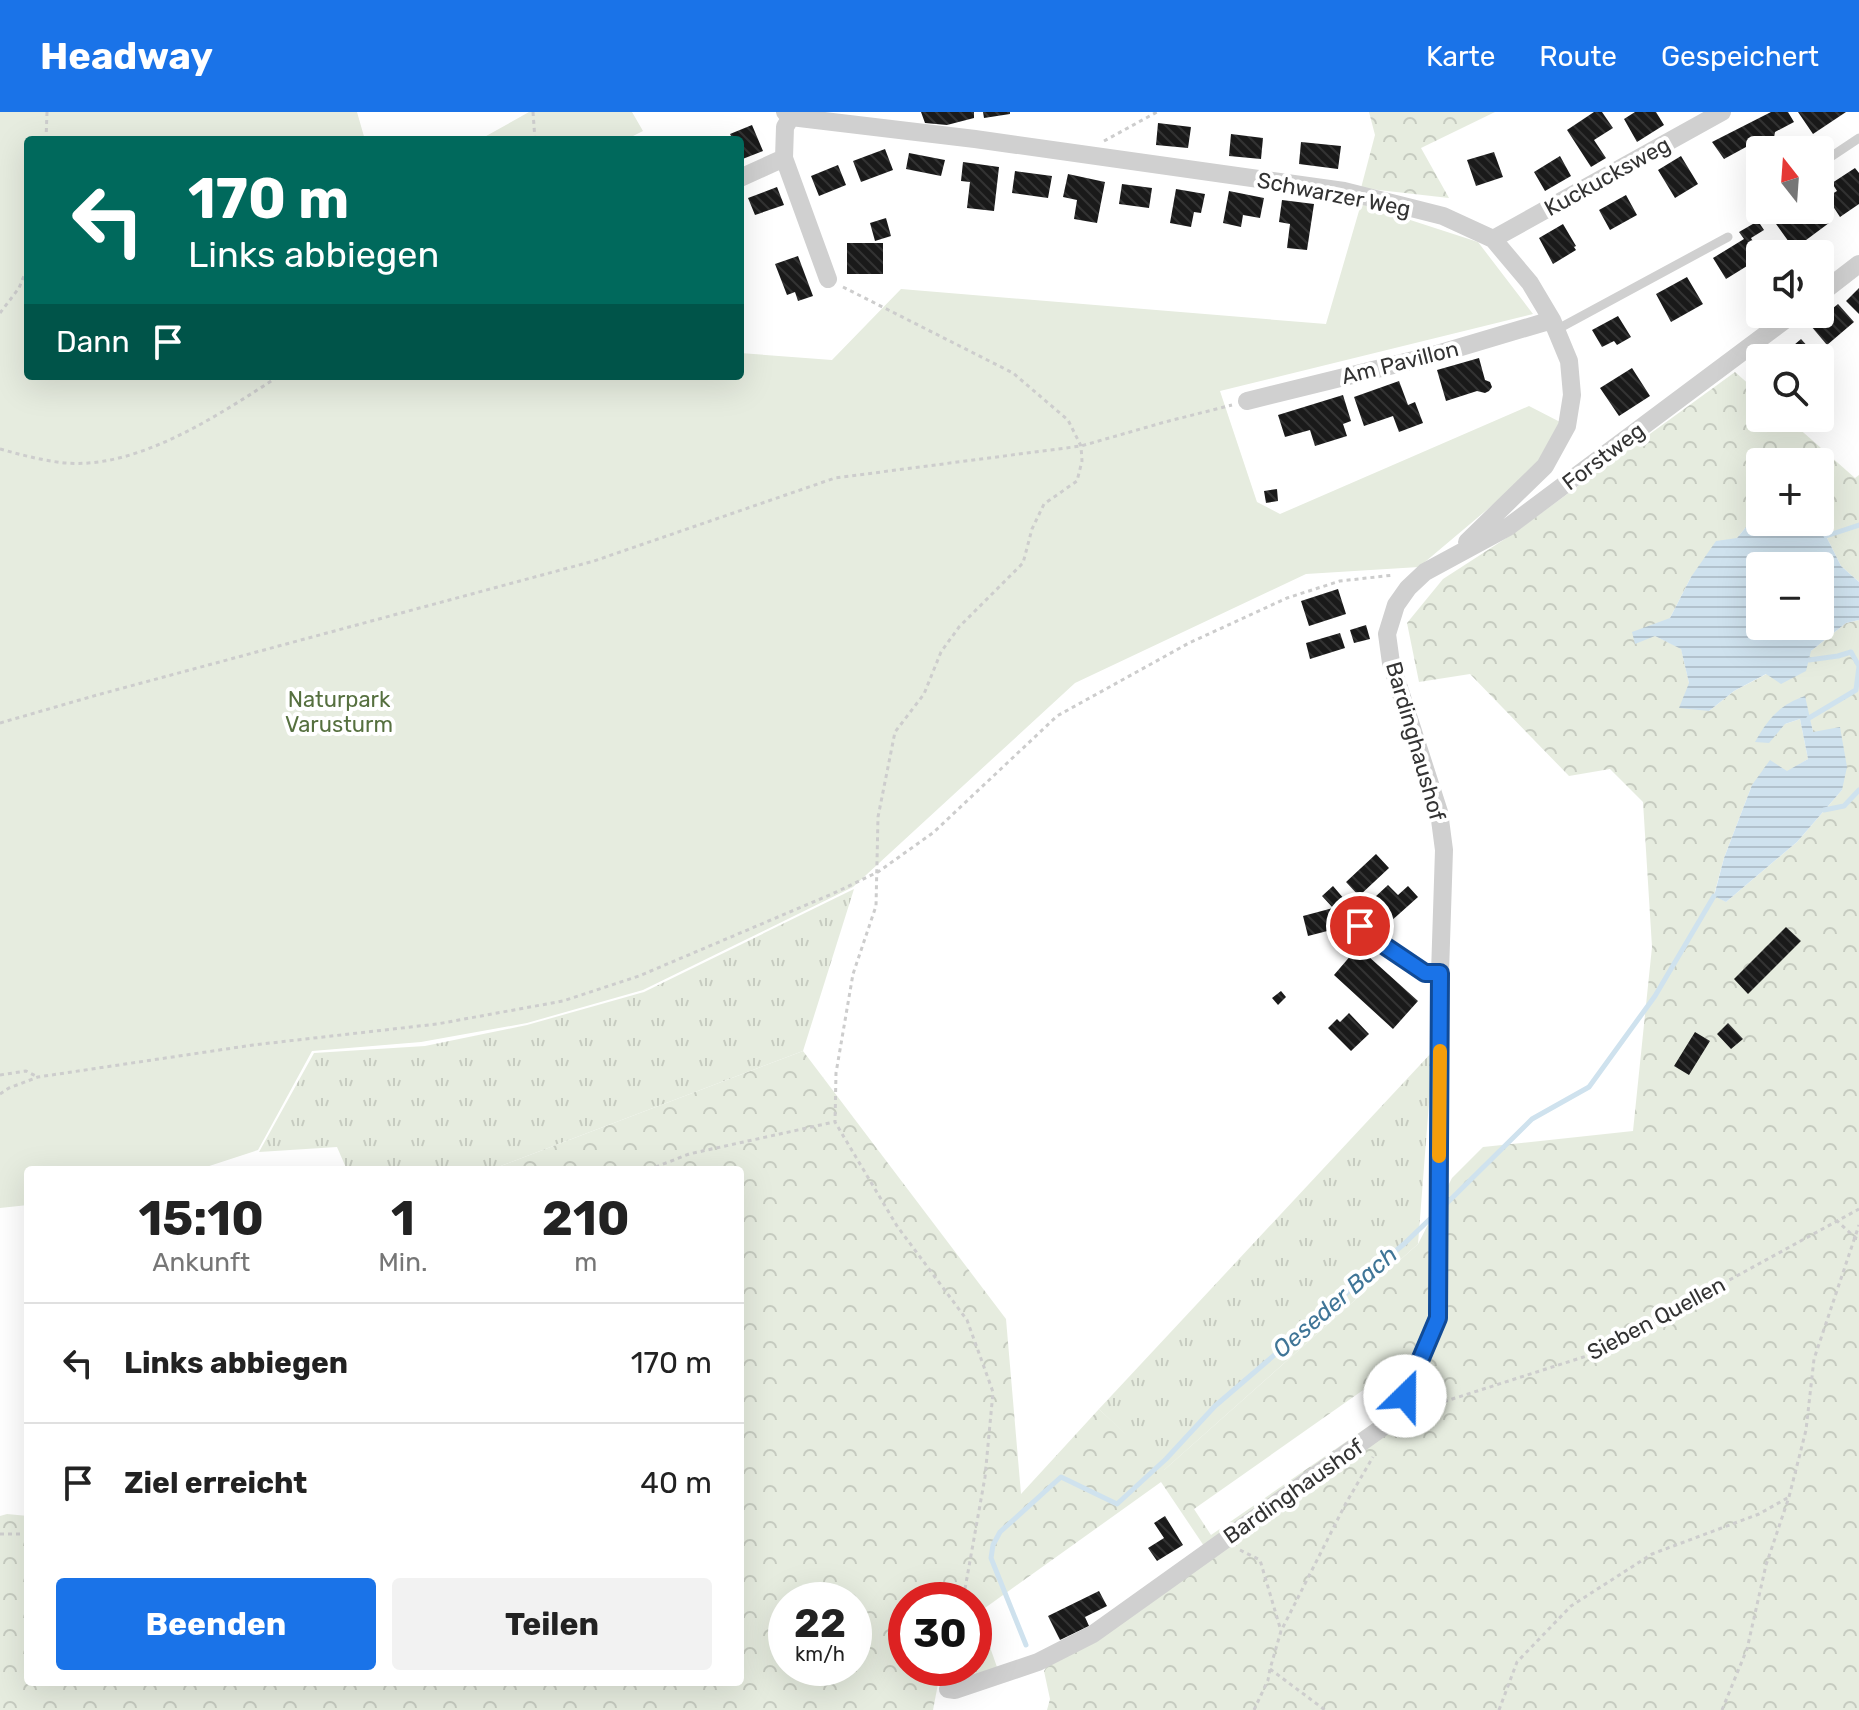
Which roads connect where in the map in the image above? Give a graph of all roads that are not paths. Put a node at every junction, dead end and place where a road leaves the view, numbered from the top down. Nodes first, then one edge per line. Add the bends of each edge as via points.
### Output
1 (1722, 112) edge
2 (788, 114) edge
3 (890, 120) edge
4 (1859, 138) edge
5 (1834, 155) edge
6 (784, 158) junction
7 (744, 176) edge
8 (1728, 237) dead end
9 (1493, 239) junction
10 (1859, 264) edge
11 (828, 279) road end
12 (1834, 283) edge
13 (1554, 325) junction
14 (1774, 328) edge
15 (1247, 401) road end
16 (1454, 555) junction
17 (1402, 582) joint
18 (1360, 926) dead end
19 (1440, 973) junction
20 (948, 1689) dead end

1 - 9 street, Kuckucksweg
2 - 3 street, Schwarzer Weg
2 - 6 street
3 - 9 street, Schwarzer Weg via 1080,154 1344,191 1443,216
4 - 5 lane
6 - 7 street
6 - 11 street
8 - 13 lane
9 - 13 street, Schwarzer Weg via 1530,283
10 - 12 street
13 - 15 street, Am Pavillon
13 - 16 street, Schwarzer Weg via 1569,361 1572,395 1567,426 1545,466
14 - 16 street, Forstweg via 1508,527
16 - 17 street, Forstweg
17 - 19 street, Bardinghaushof via 1387,634 1391,663 1439,812 1444,850
18 - 19 lane via 1425,973
19 - 20 street, Bardinghaushof via 1438,1318 1397,1417 1093,1634 1038,1662

